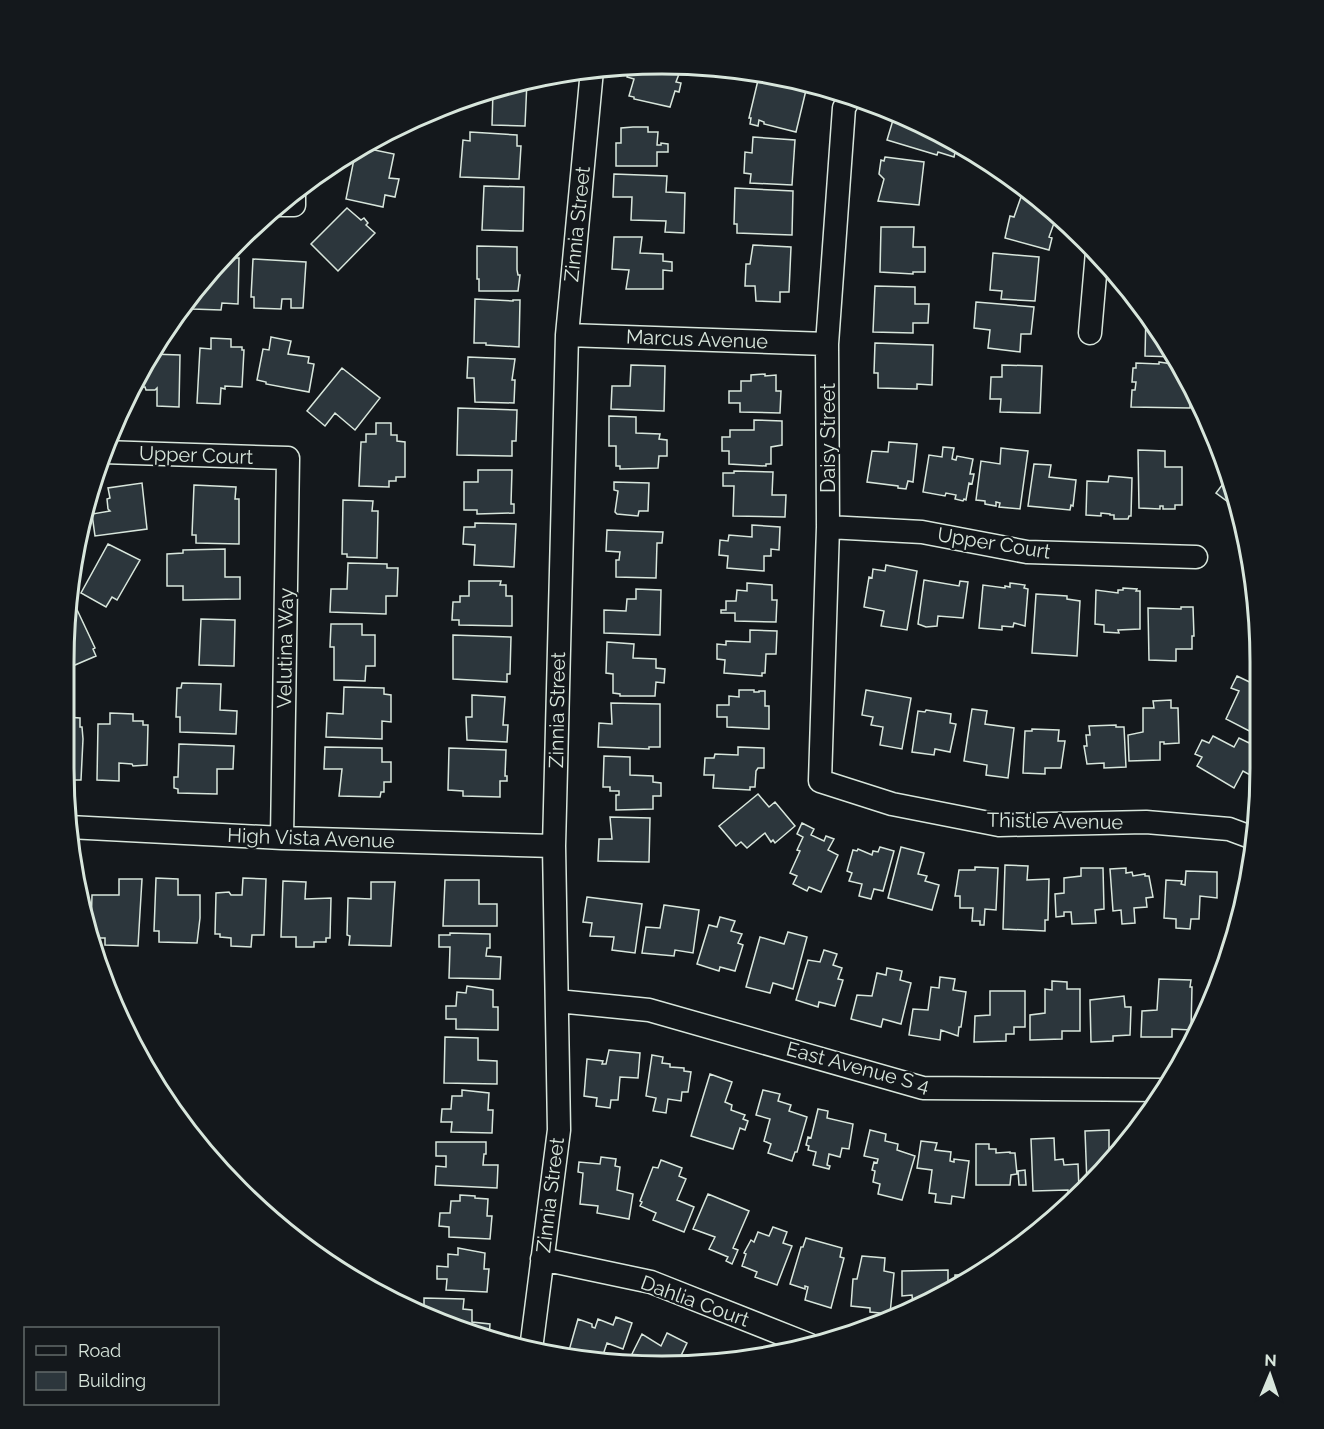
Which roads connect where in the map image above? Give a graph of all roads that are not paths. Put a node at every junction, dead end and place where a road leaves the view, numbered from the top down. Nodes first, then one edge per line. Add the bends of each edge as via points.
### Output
1 (591, 78) edge
2 (847, 104) edge
3 (1096, 265) edge
4 (1090, 333) dead end
5 (567, 335) junction
6 (827, 344) junction
7 (112, 452) edge
8 (288, 458) joint
9 (828, 527) junction
10 (1196, 557) dead end
11 (820, 781) joint
12 (77, 827) edge
13 (1246, 835) edge
14 (282, 838) junction
15 (554, 846) junction
16 (556, 1000) junction
17 (1154, 1090) edge
18 (542, 1259) junction
19 (796, 1339) edge
20 (532, 1340) edge

1 - 5 street, Zinnia Street
2 - 6 street, Daisy Street
3 - 4 street
5 - 6 street, Marcus Avenue
5 - 15 street, Zinnia Street
6 - 9 street, Daisy Street
7 - 8 street, Upper Court
8 - 14 street, Velutina Way
9 - 10 street, Upper Court via 922,532 1028,552
9 - 11 street, Daisy Street
11 - 13 street, Thistle Avenue via 892,804 999,825 1146,822 1229,829
12 - 14 street, High Vista Avenue
14 - 15 street, High Vista Avenue
15 - 16 street, Zinnia Street
16 - 17 street, East Avenue S 4 via 649,1010 923,1088
16 - 18 street, Zinnia Street via 559,1130
18 - 19 street, Dahlia Court via 651,1282
18 - 20 street, Zinnia Street

